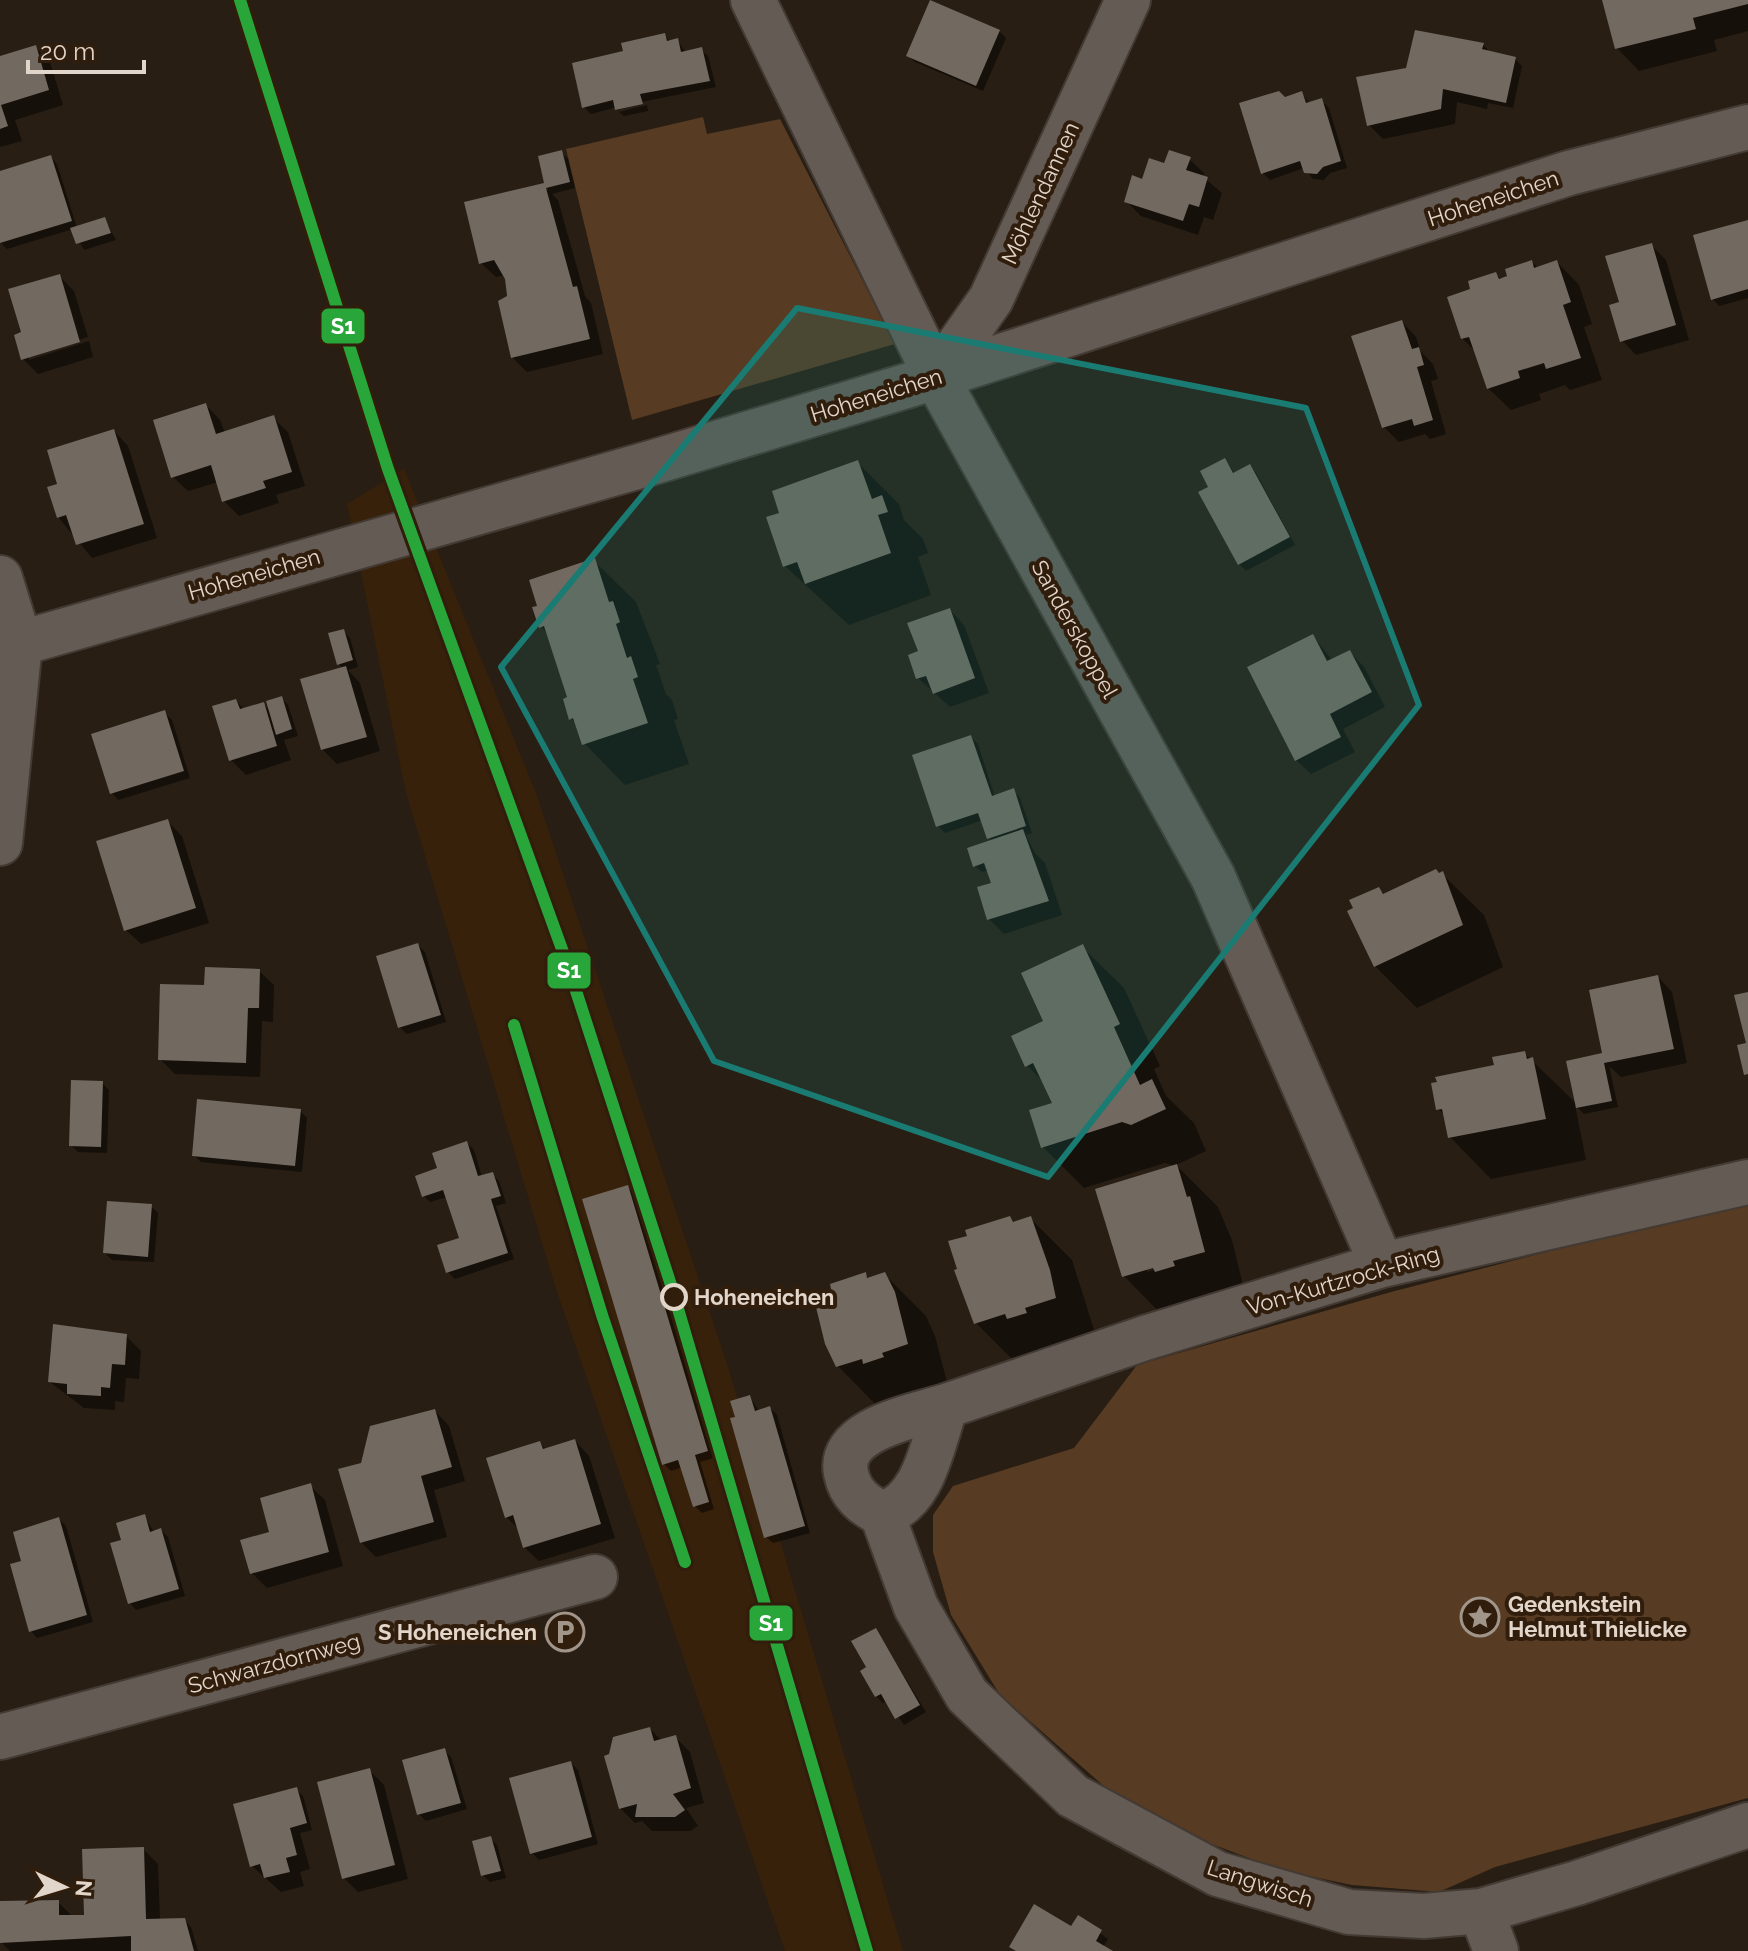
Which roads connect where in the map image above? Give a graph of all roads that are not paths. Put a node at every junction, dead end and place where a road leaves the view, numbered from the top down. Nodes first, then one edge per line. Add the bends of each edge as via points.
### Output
1 (753, 0) edge
2 (1128, 0) edge
3 (1748, 127) edge
4 (936, 377) junction
5 (0, 578) edge
6 (10, 646) edge
7 (0, 843) edge
8 (1748, 1182) edge
9 (1382, 1265) junction
10 (946, 1406) junction
11 (882, 1514) junction
12 (595, 1577) dead end
13 (0, 1737) edge
14 (1748, 1825) edge
15 (1481, 1911) junction
16 (1496, 1951) edge

1 - 4 street, Sanderskoppel
2 - 4 street, Möhlendannen via 991,299
3 - 4 street, Hoheneichen via 1569,173
4 - 6 street, Hoheneichen
4 - 9 street, Sanderskoppel via 1213,877
5 - 6 street
6 - 7 street
8 - 9 street, Von-Kurtzrock-Ring
9 - 10 street, Von-Kurtzrock-Ring
10 - 11 street via 912,1496
10 - 11 street, Von-Kurtzrock-Ring via 867,1432 846,1456 852,1490
11 - 15 street, Langwisch via 916,1607 967,1695 1073,1796 1218,1874 1349,1912 1424,1916
12 - 13 street, Schwarzdornweg
14 - 15 street, Langwisch
15 - 16 street

